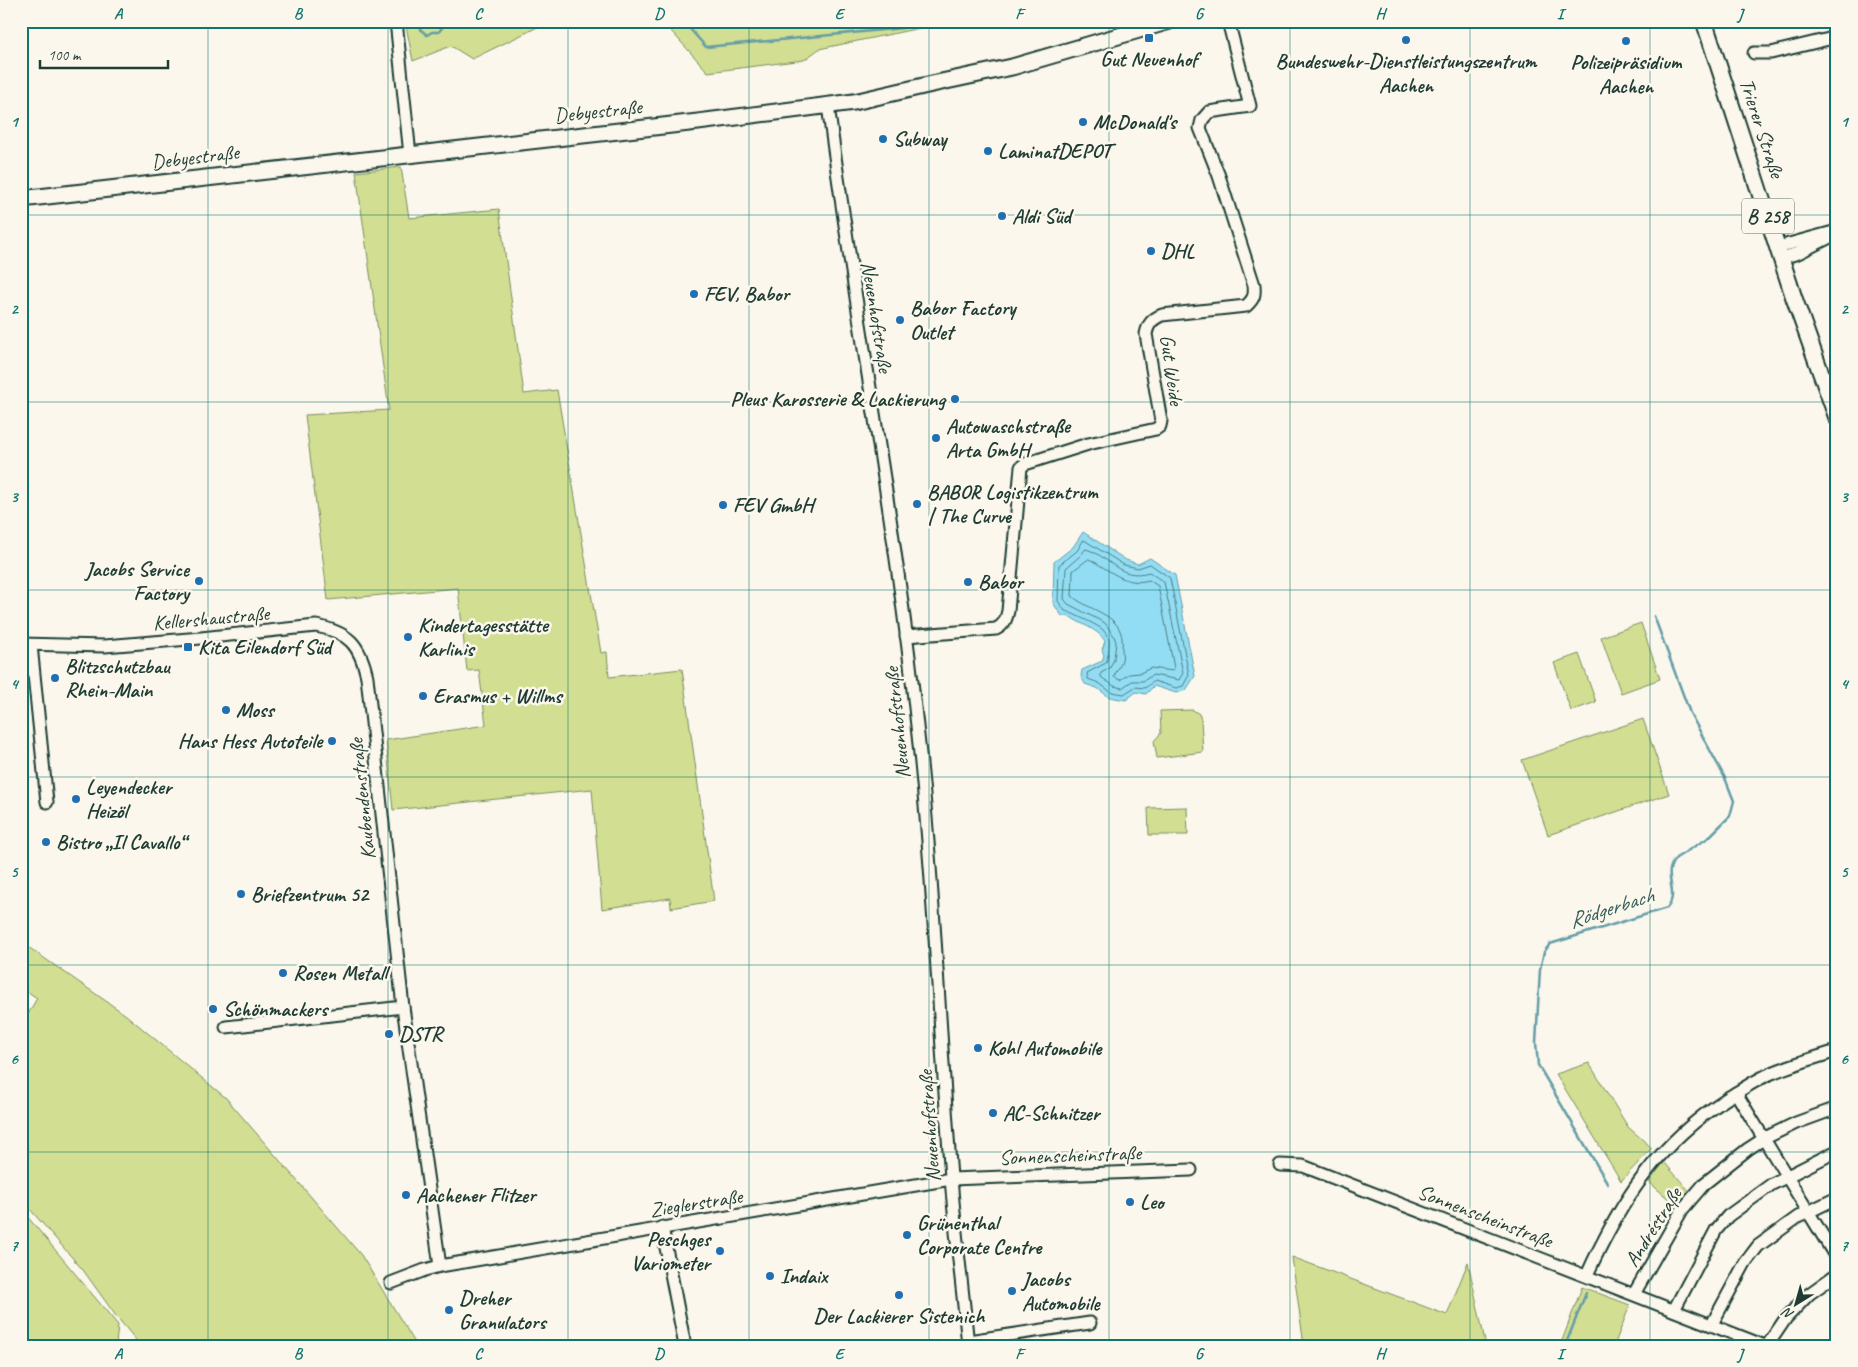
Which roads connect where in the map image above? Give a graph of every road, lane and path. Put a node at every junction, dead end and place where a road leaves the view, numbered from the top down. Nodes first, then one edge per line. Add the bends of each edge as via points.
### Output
1 (396, 21) edge
2 (1170, 21) edge
3 (1228, 21) edge
4 (1704, 21) edge
5 (1837, 37) edge
6 (1754, 53) dead end
7 (828, 105) junction
8 (410, 155) junction
9 (21, 199) edge
10 (1837, 232) edge
11 (1780, 253) junction
12 (1837, 418) edge
13 (906, 636) junction
14 (26, 644) edge
15 (367, 677) joint
16 (48, 802) dead end
17 (403, 1007) junction
18 (226, 1027) dead end
19 (1837, 1051) edge
20 (1736, 1093) junction
21 (1837, 1108) edge
22 (1765, 1138) junction
23 (1837, 1151) edge
24 (1280, 1165) dead end
25 (1192, 1170) dead end
26 (1786, 1176) junction
27 (951, 1179) junction
28 (1837, 1198) edge
29 (1808, 1212) junction
30 (662, 1228) junction
31 (1837, 1259) edge
32 (440, 1266) junction
33 (1837, 1274) edge
34 (1587, 1275) junction
35 (391, 1283) dead end
36 (1634, 1294) junction
37 (1674, 1310) junction
38 (1090, 1323) dead end
39 (1712, 1324) junction
40 (968, 1343) edge
41 (685, 1346) edge
42 (1766, 1346) edge

1 - 8 street
2 - 7 main road, Debyestraße via 1012,68
3 - 13 street, Gut Weide via 1250,106 1210,112 1202,120 1200,128 1254,285 1252,300 1246,306 1162,315 1150,322 1146,334 1161,421 1156,429 1071,449 1021,467 1008,611 1002,626
4 - 11 main road, Trierer Straße / B 258
5 - 6 street via 1771,53
7 - 8 main road, Debyestraße
7 - 13 street, Neuenhofstraße
8 - 9 main road, Debyestraße
10 - 11 street via 1798,253
11 - 12 main road, Trierer Straße / B 258
13 - 27 street, Neuenhofstraße via 932,897
14 - 15 street, Kellershaustraße via 105,646 316,626 346,636 363,661
14 - 16 street, Kellershaustraße
15 - 17 street, Kaubendenstraße
17 - 18 street
17 - 32 street, Kaubendenstraße
19 - 20 street via 1771,1073
20 - 22 street
20 - 34 street via 1704,1113 1660,1154 1626,1200
21 - 22 street, Andréstraße
22 - 26 street
22 - 36 street, Andréstraße via 1695,1194 1682,1210
23 - 26 street
24 - 34 street, Sonnenscheinstraße via 1303,1166
25 - 27 street, Sonnenscheinstraße
26 - 29 street
26 - 37 street via 1728,1216 1716,1230
27 - 30 street, Zieglerstraße
27 - 40 street, Neuenhofstraße
28 - 29 street
29 - 31 street
29 - 39 street via 1758,1246
30 - 32 street, Zieglerstraße
30 - 41 street
32 - 35 street, Zieglerstraße
33 - 42 street via 1809,1294
34 - 36 street, Sonnenscheinstraße
36 - 37 street, Sonnenscheinstraße
37 - 39 street, Sonnenscheinstraße
38 - 40 street, Neuenhofstraße
39 - 42 street, Sonnenscheinstraße

